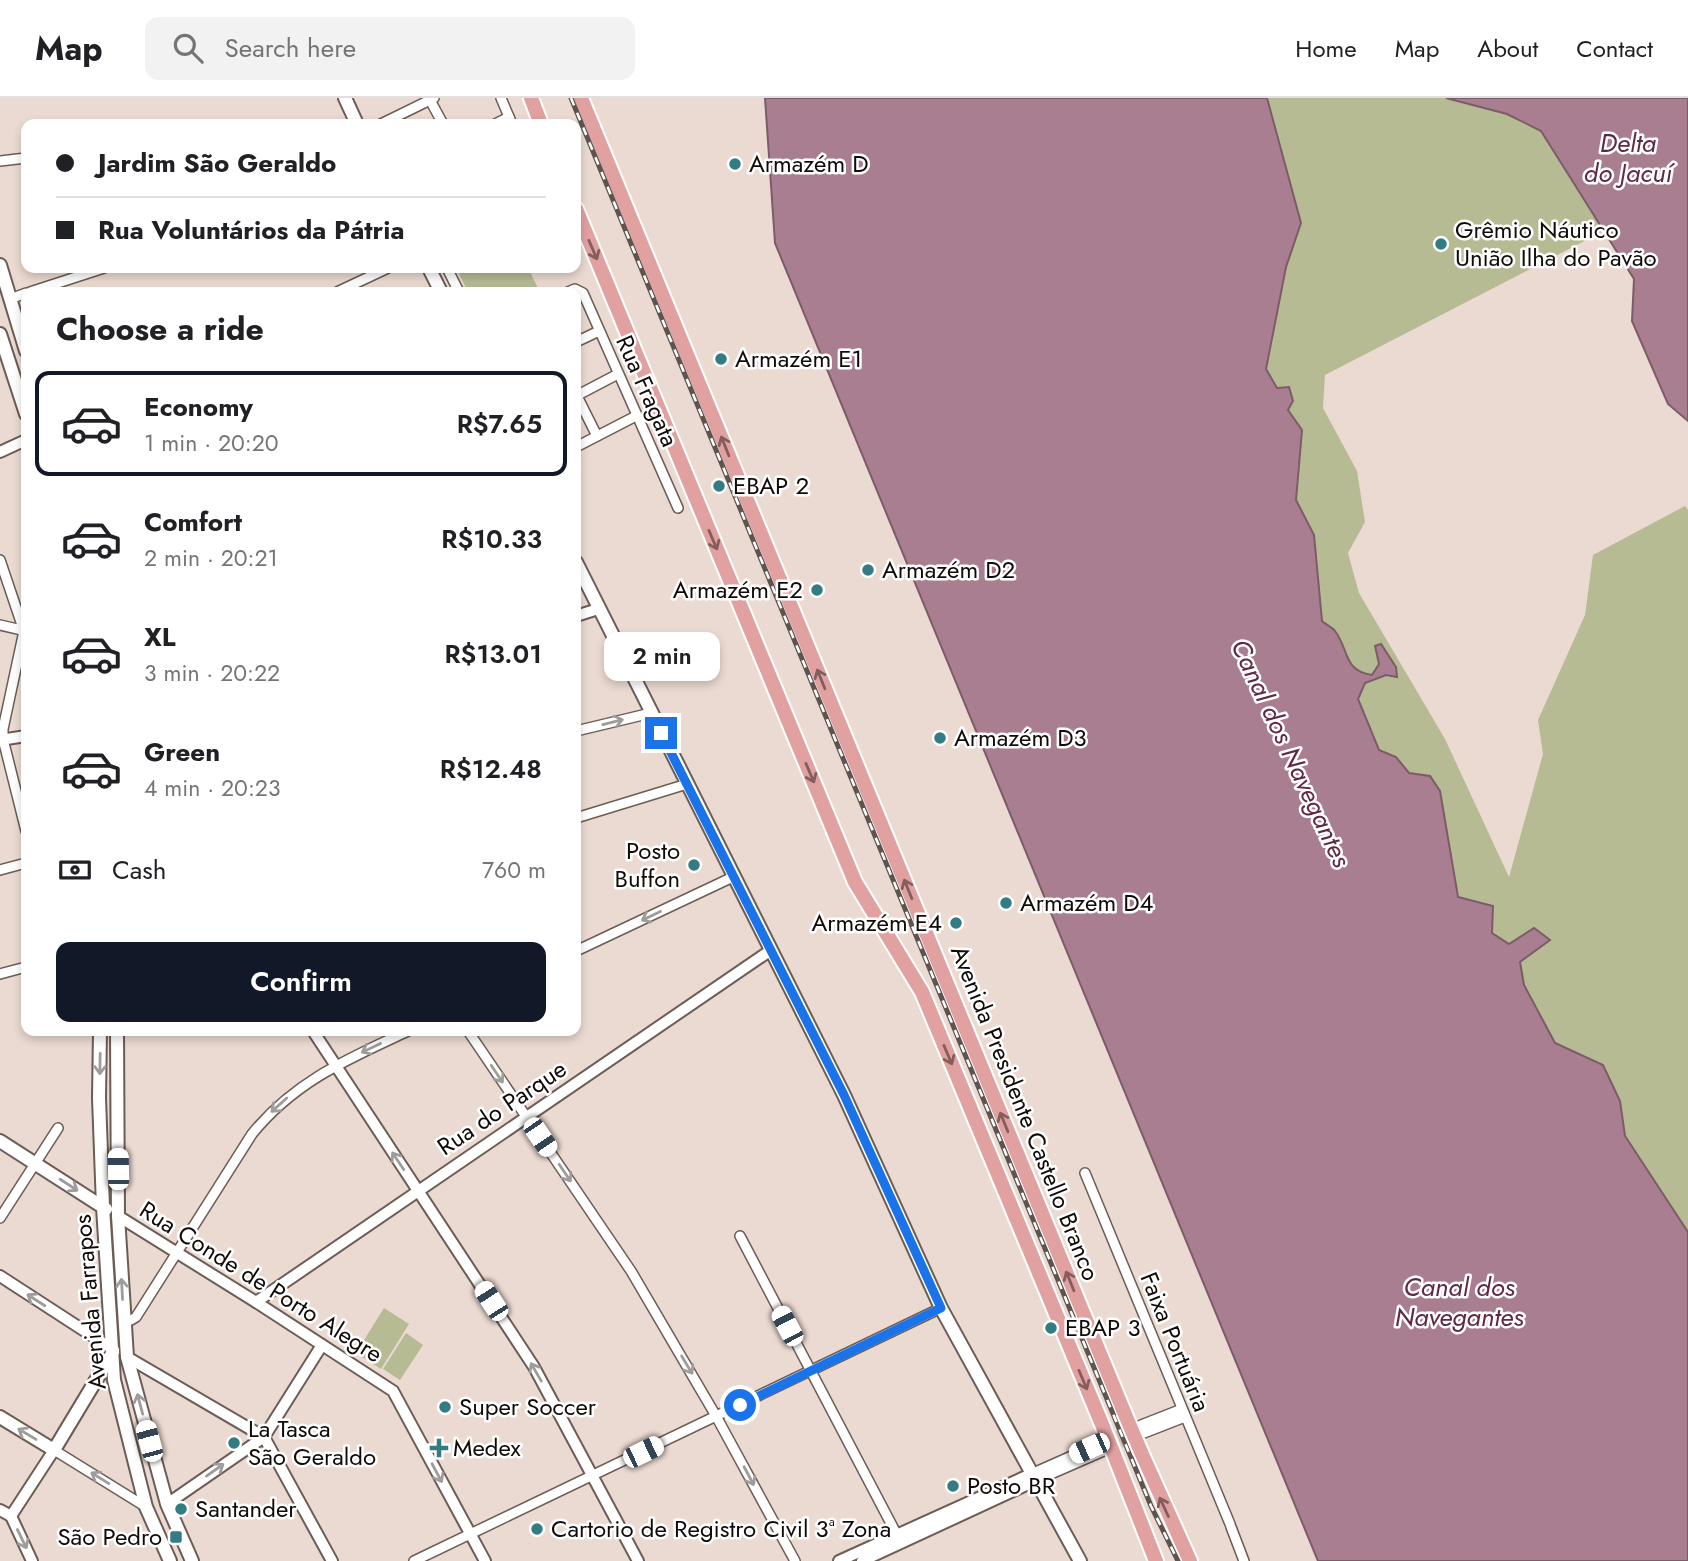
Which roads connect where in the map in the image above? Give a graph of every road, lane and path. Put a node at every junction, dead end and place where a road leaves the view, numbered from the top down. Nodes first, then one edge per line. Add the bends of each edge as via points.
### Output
1 (345, 98) edge
2 (501, 98) edge
3 (529, 98) edge
4 (581, 98) edge
5 (432, 99) edge
6 (355, 119) edge
7 (391, 119) edge
8 (441, 119) edge
9 (510, 119) edge
10 (539, 119) edge
11 (21, 159) edge
12 (0, 161) edge
13 (581, 221) edge
14 (0, 265) edge
15 (89, 273) edge
16 (377, 273) edge
17 (46, 287) edge
18 (348, 287) edge
19 (581, 292) edge
20 (21, 295) edge
21 (10, 299) junction
22 (599, 331) junction
23 (0, 334) edge
24 (21, 335) edge
25 (581, 340) edge
26 (618, 374) junction
27 (581, 392) edge
28 (21, 399) edge
29 (581, 405) edge
30 (636, 416) junction
31 (597, 436) junction
32 (21, 442) edge
33 (581, 444) edge
34 (0, 452) edge
35 (678, 508) dead end
36 (0, 560) edge
37 (581, 573) edge
38 (598, 609) junction
39 (581, 614) edge
40 (21, 620) edge
41 (0, 625) edge
42 (21, 630) edge
43 (21, 649) edge
44 (651, 713) junction
45 (581, 730) edge
46 (21, 737) edge
47 (1, 739) edge
48 (687, 784) junction
49 (21, 813) edge
50 (581, 816) edge
51 (21, 864) edge
52 (0, 870) edge
53 (735, 876) junction
54 (581, 949) edge
55 (771, 950) junction
56 (21, 968) edge
57 (0, 974) edge
58 (100, 1036) edge
59 (117, 1036) edge
60 (316, 1036) edge
61 (397, 1036) edge
62 (471, 1036) edge
63 (335, 1065) junction
64 (527, 1117) junction
65 (58, 1128) dead end
66 (0, 1142) edge
67 (35, 1163) junction
68 (1085, 1173) dead end
69 (418, 1191) junction
70 (103, 1207) junction
71 (118, 1216) junction
72 (0, 1219) edge
73 (740, 1237) dead end
74 (178, 1254) junction
75 (0, 1276) edge
76 (256, 1302) junction
77 (941, 1308) junction
78 (124, 1320) junction
79 (322, 1345) junction
80 (114, 1350) junction
81 (127, 1357) junction
82 (811, 1370) junction
83 (1184, 1413) junction
84 (716, 1416) junction
85 (0, 1417) edge
86 (1142, 1429) tunnel mouth
87 (264, 1437) junction
88 (1105, 1446) tunnel mouth
89 (54, 1450) junction
90 (594, 1476) junction
91 (1033, 1478) junction
92 (167, 1504) junction
93 (146, 1507) junction
94 (0, 1510) edge
95 (11, 1516) junction
96 (471, 1535) junction
97 (897, 1535) junction
98 (32, 1561) edge
99 (170, 1561) edge
100 (192, 1561) edge
101 (332, 1561) edge
102 (414, 1561) edge
103 (485, 1561) edge
104 (638, 1561) edge
105 (794, 1561) edge
106 (839, 1561) edge
107 (862, 1561) edge
108 (1080, 1561) edge
109 (1156, 1561) edge
110 (1190, 1561) edge
111 (1244, 1561) edge

1 - 6 main road
2 - 9 street
3 - 10 main road
110 -> 4 main road, Avenida Presidente Castello Branco, bridge via 1124,1412
5 - 7 street
5 - 8 street
11 - 12 street
13 -> 109 main road, Avenida Presidente Castello Branco, bridge via 855,882 922,992
14 - 21 main road
15 - 17 street
16 - 18 street
19 - 22 street, Rua Fragata
20 - 21 street
21 - 24 main road
22 - 25 street
22 - 26 street, Rua Fragata
23 - 28 main road
26 - 27 street
26 - 30 street, Rua Fragata
29 - 31 street
30 - 31 street
30 - 35 street, Rua Fragata
31 - 33 street
32 - 34 street
36 - 40 street
37 - 38 main road
38 - 39 street
38 - 44 main road
41 - 42 street
43 - 47 street
45 -> 44 street
44 - 48 main road
46 - 47 street
47 - 49 street
48 - 50 street
48 - 53 main road
51 - 52 street
53 -> 54 street
53 - 55 main road
55 - 64 street, Rua do Parque
55 - 77 main road via 844,1095
56 - 57 street
58 -> 70 main road, Avenida Farrapos
59 - 71 main road, Avenida Farrapos
60 - 63 street
61 -> 63 street
62 -> 64 street
69 -> 63 street
63 -> 74 street via 269,1114
64 - 69 street, Rua do Parque
64 -> 84 street via 631,1270
65 - 67 street
66 - 67 main road, Rua Conde de Porto Alegre
67 -> 70 main road, Rua Conde de Porto Alegre
67 - 72 street
68 - 83 street, Faixa Portuária
69 - 76 street, Rua do Parque
90 -> 69 street via 534,1367
70 - 71 main road, Rua Conde de Porto Alegre
70 - 80 main road, Avenida Farrapos
71 - 74 street, Rua Conde de Porto Alegre
78 -> 71 main road, Avenida Farrapos
73 - 82 street
74 - 76 street, Rua Conde de Porto Alegre
74 - 78 street via 136,1317
80 -> 75 street
76 - 79 street, Rua Conde de Porto Alegre
77 - 82 street
77 - 91 main road
78 - 81 main road, Avenida Farrapos
79 - 87 street
79 -> 96 street, Rua Conde de Porto Alegre via 393,1391
80 - 81 main road
80 - 89 main road
80 - 93 main road, Avenida Farrapos via 114,1380
81 - 87 street
92 -> 81 main road, Avenida Farrapos
82 - 84 street
82 - 97 street
83 - 86 street
83 - 111 street, Faixa Portuária
84 - 90 street
84 -> 105 street
89 -> 85 main road
92 -> 87 street
87 - 101 street
88 - 91 street
93 -> 89 street
89 - 95 street
90 - 96 street
90 - 104 street
91 - 97 street
91 - 107 street
91 - 108 main road
92 - 100 main road, Avenida Farrapos
93 - 99 main road, Avenida Farrapos
94 - 95 street
95 -> 98 street
96 - 102 street
96 - 103 street
97 - 106 street

